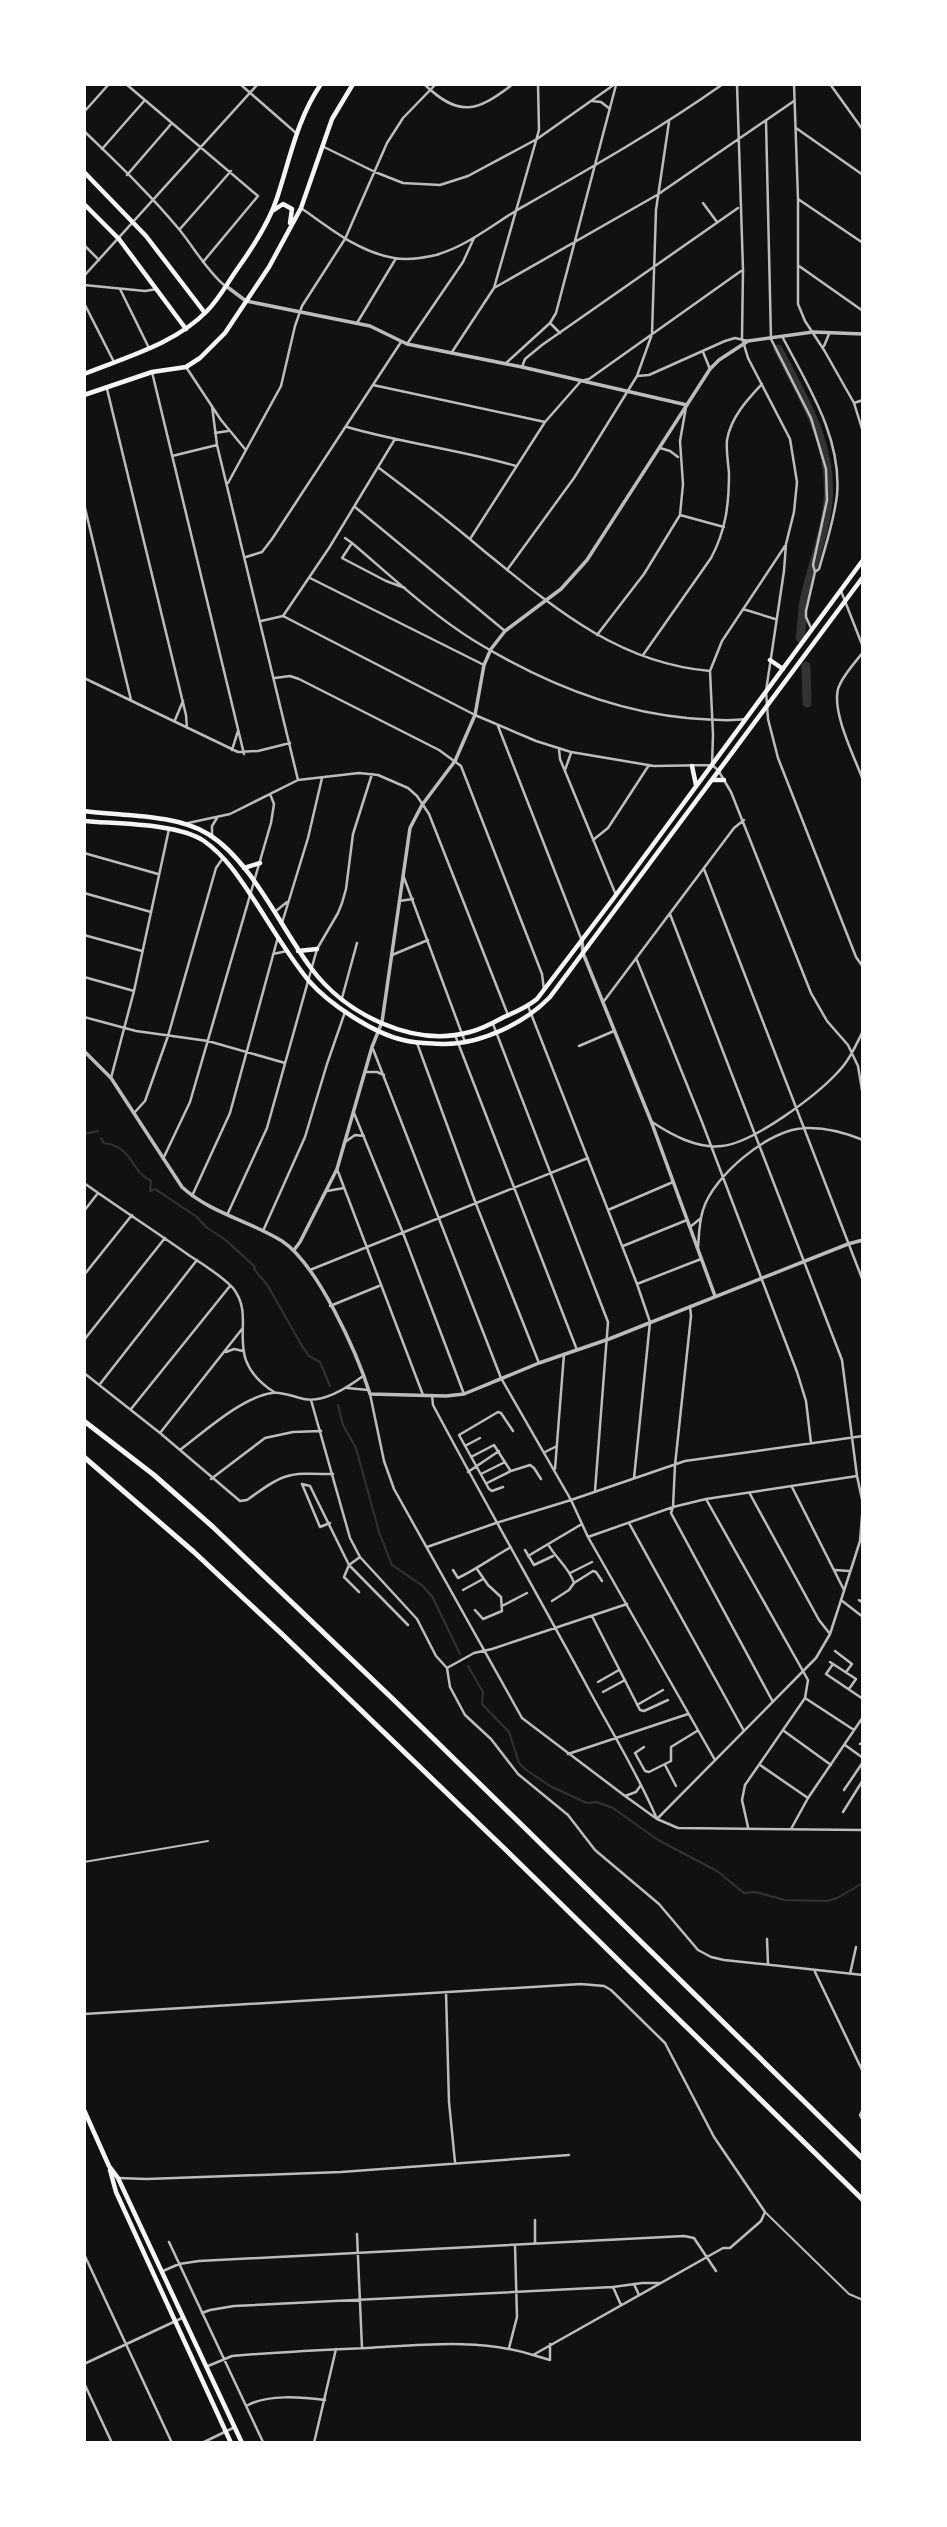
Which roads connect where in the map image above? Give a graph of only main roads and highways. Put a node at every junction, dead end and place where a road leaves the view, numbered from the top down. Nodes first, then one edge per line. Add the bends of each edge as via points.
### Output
1 (321, 84) edge
2 (353, 84) edge
3 (84, 172) edge
4 (84, 204) edge
5 (272, 211) junction
6 (287, 231) junction
7 (205, 313) junction
8 (186, 329) junction
9 (84, 374) edge
10 (84, 395) edge
11 (862, 561) edge
12 (863, 577) edge
13 (770, 660) road end
14 (783, 669) junction
15 (692, 765) road end
16 (711, 780) junction
17 (724, 780) road end
18 (695, 787) junction
19 (84, 811) edge
20 (84, 821) edge
21 (260, 863) road end
22 (243, 868) junction
23 (615, 897) junction
24 (619, 904) junction
25 (247, 907) road end
26 (258, 907) junction
27 (317, 949) road end
28 (299, 951) junction
29 (315, 987) junction
30 (306, 991) road end
31 (84, 1421) edge
32 (84, 1457) edge
33 (84, 2110) edge
34 (863, 2159) edge
35 (109, 2166) junction
36 (863, 2200) edge
37 (231, 2443) edge
38 (242, 2443) edge

1 - 5 main road via 296,133
2 - 6 main road via 332,119 301,208
3 - 7 main road via 134,222
4 - 8 main road via 119,239
5 - 6 main road via 282,204 292,209
5 - 7 main road via 248,254
6 - 10 main road via 270,267 225,333 201,358 186,367 152,372
7 - 8 main road
8 - 9 main road
11 - 14 main road
12 - 16 main road
13 - 14 main road
14 - 18 main road
15 - 18 main road
16 - 17 main road
16 - 24 main road
18 - 23 main road
19 - 22 main road via 188,823 212,836
20 - 26 main road via 169,828 194,835 223,858
21 - 22 main road
22 - 28 main road
23 - 24 main road
23 - 28 main road via 528,1006 463,1034 415,1034 382,1022 327,987
24 - 29 main road via 550,997 531,1014 458,1044 417,1043 378,1031
25 - 26 main road
26 - 29 main road
27 - 28 main road
29 - 30 main road
31 - 34 highway via 223,1536
32 - 36 highway via 284,1636
33 - 35 main road
35 - 37 main road via 116,2192
35 - 38 main road

